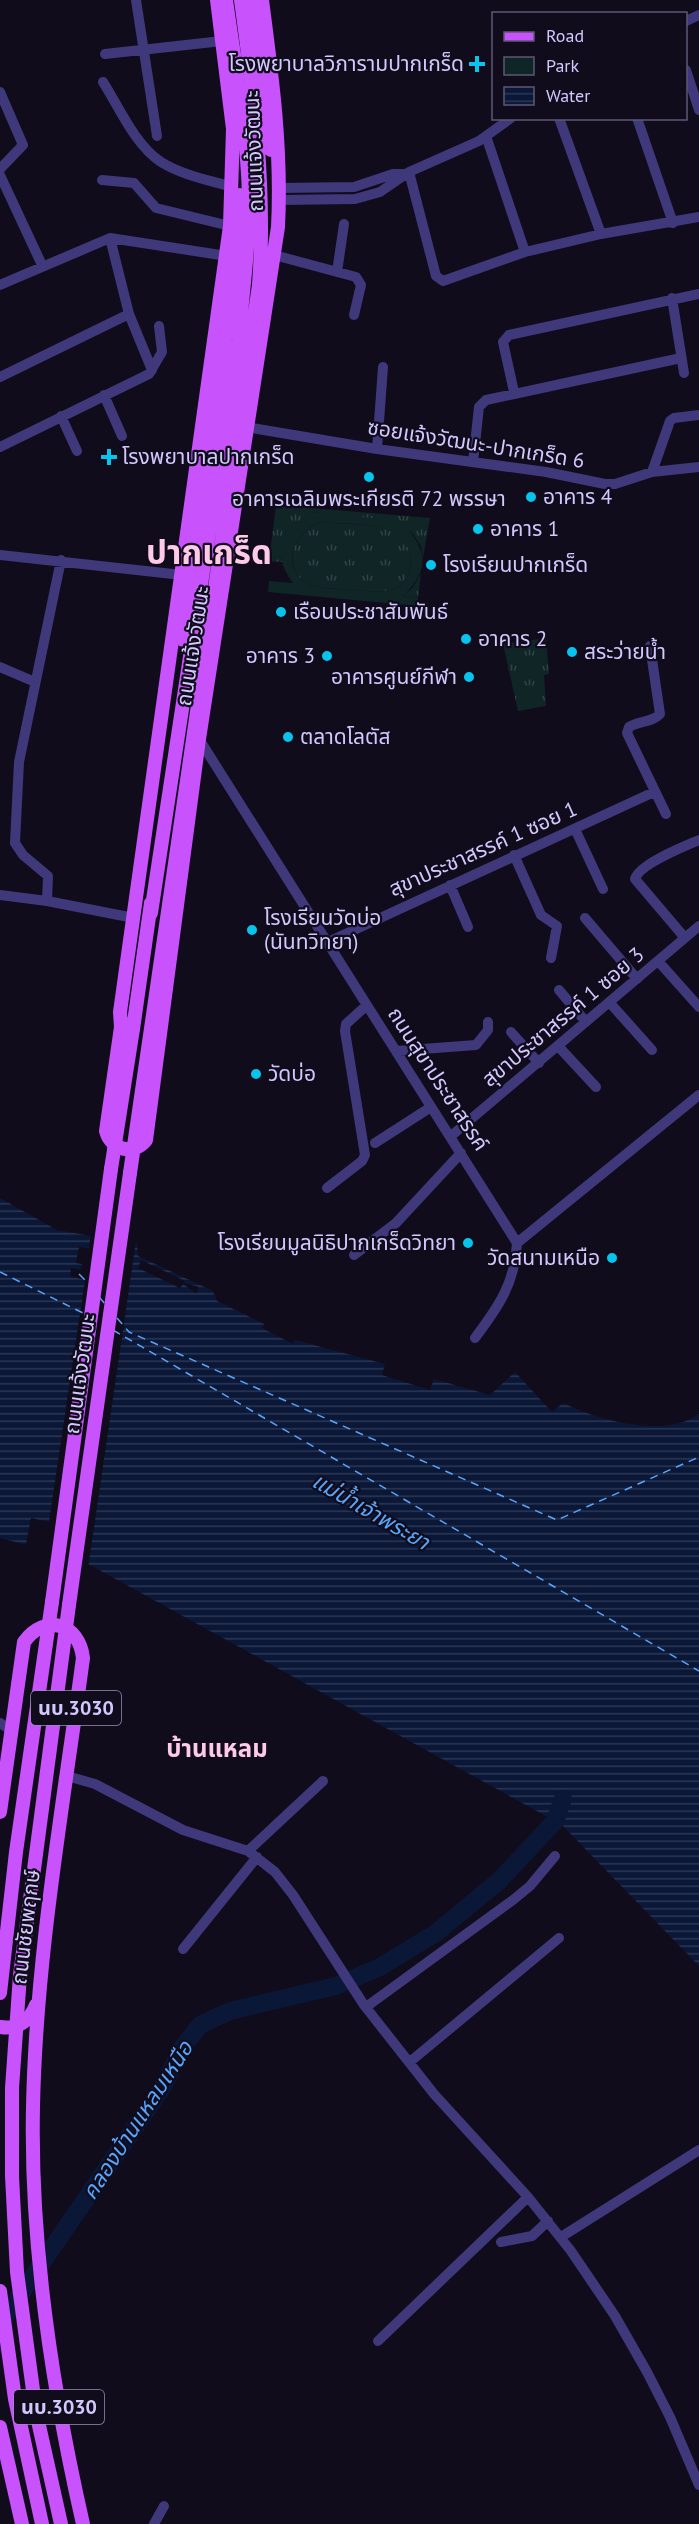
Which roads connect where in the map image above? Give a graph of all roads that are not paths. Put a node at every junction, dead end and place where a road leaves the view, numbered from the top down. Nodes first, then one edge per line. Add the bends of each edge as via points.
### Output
1 (136, 0) edge
2 (217, 0) edge
3 (226, 0) edge
4 (242, 0) edge
5 (252, 0) edge
6 (262, 0) edge
7 (222, 40) junction
8 (142, 50) junction
9 (105, 54) dead end
10 (687, 73) edge
11 (103, 82) dead end
12 (0, 92) edge
13 (699, 110) edge
14 (508, 120) edge
15 (560, 120) edge
16 (638, 120) edge
17 (233, 129) junction
18 (158, 136) dead end
19 (486, 136) junction
20 (0, 169) edge
21 (408, 173) junction
22 (102, 180) dead end
23 (232, 187) junction
24 (280, 194) junction
25 (699, 218) edge
26 (673, 223) junction
27 (344, 224) dead end
28 (230, 226) junction
29 (601, 234) junction
30 (110, 238) junction
31 (525, 252) junction
32 (274, 255) junction
33 (227, 256) junction
34 (42, 265) junction
35 (337, 272) junction
36 (0, 285) edge
37 (260, 285) junction
38 (699, 294) edge
39 (672, 298) junction
40 (129, 314) junction
41 (354, 315) dead end
42 (159, 326) dead end
43 (681, 358) junction
44 (383, 367) dead end
45 (152, 370) junction
46 (684, 373) dead end
47 (0, 376) edge
48 (514, 392) junction
49 (104, 395) junction
50 (699, 415) edge
51 (61, 416) junction
52 (246, 427) junction
53 (122, 436) dead end
54 (0, 447) edge
55 (377, 449) junction
56 (77, 451) dead end
57 (473, 462) junction
58 (699, 467) edge
59 (652, 472) junction
60 (0, 555) edge
61 (61, 560) junction
62 (182, 575) junction
63 (650, 646) dead end
64 (0, 667) edge
65 (35, 682) junction
66 (160, 729) junction
67 (200, 739) junction
68 (654, 792) junction
69 (666, 814) dead end
70 (575, 829) junction
71 (697, 844) edge
72 (514, 855) junction
73 (450, 885) junction
74 (603, 889) dead end
75 (0, 895) edge
76 (47, 901) junction
77 (151, 913) junction
78 (134, 918) junction
79 (585, 918) dead end
80 (699, 926) edge
81 (468, 927) dead end
82 (685, 938) junction
83 (328, 942) junction
84 (551, 958) dead end
85 (658, 961) junction
86 (637, 979) junction
87 (559, 990) dead end
88 (610, 1003) junction
89 (367, 1005) junction
90 (699, 1006) edge
91 (488, 1022) dead end
92 (586, 1022) junction
93 (121, 1027) junction
94 (159, 1032) junction
95 (511, 1032) dead end
96 (558, 1046) junction
97 (652, 1050) dead end
98 (396, 1051) junction
99 (539, 1063) junction
100 (596, 1087) dead end
101 (699, 1095) edge
102 (431, 1107) junction
103 (451, 1136) junction
104 (375, 1143) dead end
105 (462, 1153) junction
106 (327, 1188) dead end
107 (518, 1243) junction
108 (354, 1255) dead end
109 (475, 1338) dead end
110 (51, 1602) joint
111 (69, 1605) joint
112 (5, 1726) edge
113 (67, 1776) junction
114 (323, 1781) dead end
115 (0, 1812) edge
116 (253, 1854) junction
117 (555, 1856) dead end
118 (558, 1938) dead end
119 (183, 1949) dead end
120 (39, 1991) junction
121 (0, 1993) edge
122 (362, 2003) junction
123 (0, 2027) edge
124 (411, 2061) junction
125 (699, 2150) edge
126 (528, 2197) junction
127 (548, 2221) junction
128 (561, 2237) junction
129 (501, 2242) dead end
130 (0, 2291) edge
131 (378, 2341) dead end
132 (0, 2427) edge
133 (699, 2485) edge
134 (164, 2506) dead end
135 (22, 2524) edge
136 (42, 2524) edge
137 (61, 2524) edge
138 (83, 2524) edge
139 (154, 2524) edge

1 - 8 street
2 - 7 main road, ถนนแจ้งวัฒนะ
3 - 77 main road, ถนนแจ้งวัฒนะ, bridge via 245,140 249,195 246,255 238,340
4 - 37 main road, ถนนแจ้งวัฒนะ via 263,195
5 - 37 main road via 273,182 270,240
6 - 24 main road, ถนนแจ้งวัฒนะ via 278,130
7 - 8 street
7 - 17 main road, ถนนแจ้งวัฒนะ
8 - 9 street
8 - 18 street
10 - 13 street
11 - 23 street via 146,148 160,161 183,173
12 - 20 street via 23,145
14 - 19 street
15 - 29 street
16 - 26 street
17 - 23 main road, ถนนแจ้งวัฒนะ
17 - 77 main road, bridge via 240,228 152,841
19 - 21 street
19 - 31 street
20 - 34 street
21 - 24 street via 354,187
21 - 31 street via 439,280
22 - 28 street via 134,183 156,207
23 - 28 main road, ถนนแจ้งวัฒนะ
24 - 32 main road, ถนนแจ้งวัฒนะ
25 - 26 street
26 - 29 street
27 - 35 street
28 - 33 main road, ถนนแจ้งวัฒนะ
29 - 31 street
30 - 33 street
30 - 34 street
30 - 40 street
32 - 35 street
32 - 52 main road, ถนนแจ้งวัฒนะ
33 - 62 main road, ถนนแจ้งวัฒนะ
34 - 36 street
35 - 41 street via 356,277 361,283
37 - 111 main road, ถนนแจ้งวัฒนะ, bridge
38 - 39 street
39 - 43 street
39 - 48 street via 509,335 503,342
40 - 45 street
40 - 47 street
42 - 45 street via 162,352
43 - 46 street
43 - 48 street
44 - 55 street
45 - 49 street
48 - 57 street via 481,403
49 - 51 street
49 - 53 street
50 - 59 street via 670,422
51 - 54 street
51 - 56 street
52 - 55 street, ซอยแจ้งวัฒนะ-ปากเกร็ด 6
52 - 67 main road, ถนนแจ้งวัฒนะ
55 - 57 street, ซอยแจ้งวัฒนะ-ปากเกร็ด 6
57 - 59 street, ซอยแจ้งวัฒนะ-ปากเกร็ด 6 via 546,471 605,484
58 - 59 street, ซอยแจ้งวัฒนะ-ปากเกร็ด 6
60 - 61 street
61 - 62 street
61 - 65 street
62 - 66 main road, ถนนแจ้งวัฒนะ
63 - 68 street via 660,714 634,723 627,733
64 - 65 street
65 - 76 street via 19,762 13,837 23,855 48,876
66 - 67 main road
66 - 78 main road, ถนนแจ้งวัฒนะ
67 - 83 street, ถนนสุขาประชาสรรค์
67 - 94 main road, ถนนแจ้งวัฒนะ
68 - 69 street
68 - 70 street, สุขาประชาสรรค์ 1 ซอย 1
70 - 72 street, สุขาประชาสรรค์ 1 ซอย 1
70 - 74 street
71 - 82 street via 654,862 636,874 635,879
72 - 73 street, สุขาประชาสรรค์ 1 ซอย 1
72 - 84 street via 541,915 557,926
73 - 81 street
73 - 83 street, สุขาประชาสรรค์ 1 ซอย 1
75 - 76 street
76 - 78 street
77 - 110 main road, ถนนแจ้งวัฒนะ, bridge
78 - 93 main road, ถนนแจ้งวัฒนะ
79 - 86 street
80 - 82 street, สุขาประชาสรรค์ 1 ซอย 3
82 - 85 street, สุขาประชาสรรค์ 1 ซอย 3
83 - 89 street, ถนนสุขาประชาสรรค์
85 - 86 street, สุขาประชาสรรค์ 1 ซอย 3
85 - 90 street
86 - 88 street, สุขาประชาสรรค์ 1 ซอย 3
87 - 92 street
88 - 92 street, สุขาประชาสรรค์ 1 ซอย 3
88 - 97 street
89 - 98 street, ถนนสุขาประชาสรรค์
89 - 106 street via 346,1024 345,1031 364,1155 362,1161
91 - 98 street via 488,1030 476,1045
92 - 96 street, สุขาประชาสรรค์ 1 ซอย 3
93 - 94 main road via 146,1034
93 - 94 main road, ถนนแจ้งวัฒนะ via 106,1131 108,1140 129,1150 146,1140
95 - 99 street
96 - 99 street, สุขาประชาสรรค์ 1 ซอย 3
96 - 100 street
98 - 102 street, ถนนสุขาประชาสรรค์
99 - 103 street, สุขาประชาสรรค์ 1 ซอย 3
101 - 107 street
102 - 103 street, ถนนสุขาประชาสรรค์
102 - 104 street
103 - 105 street, ถนนสุขาประชาสรรค์
105 - 107 street, ถนนสุขาประชาสรรค์
105 - 108 street via 396,1223
107 - 109 street via 516,1269 497,1308
110 - 121 main road, ถนนชัยพฤกษ์, bridge
111 - 137 main road, ถนนชัยพฤกษ์ / นบ.3030, bridge via 20,1975 12,2088 17,2272 36,2412
112 - 113 main road, ถนนชัยพฤกษ์ / นบ.3030 via 24,1642 30,1633 58,1625 72,1632 79,1640 83,1658
112 - 115 main road, ถนนชัยพฤกษ์ / นบ.3030
113 - 116 street via 95,1784 183,1830
113 - 120 main road, ถนนชัยพฤกษ์ / นบ.3030
114 - 116 street
116 - 119 street
116 - 122 street via 275,1872 293,1895
117 - 122 street via 513,1900
118 - 124 street
120 - 123 main road via 26,2020 10,2028
120 - 138 main road, ถนนชัยพฤกษ์ / นบ.3030 via 33,2108 37,2231 54,2379
122 - 124 street
124 - 126 street via 434,2094
125 - 128 street
126 - 127 street
126 - 131 street
127 - 128 street
127 - 129 street via 532,2236
128 - 133 street via 615,2316 647,2372
130 - 136 main road, นบ.3030 via 15,2399
132 - 135 main road, นบ.3030
134 - 139 street

